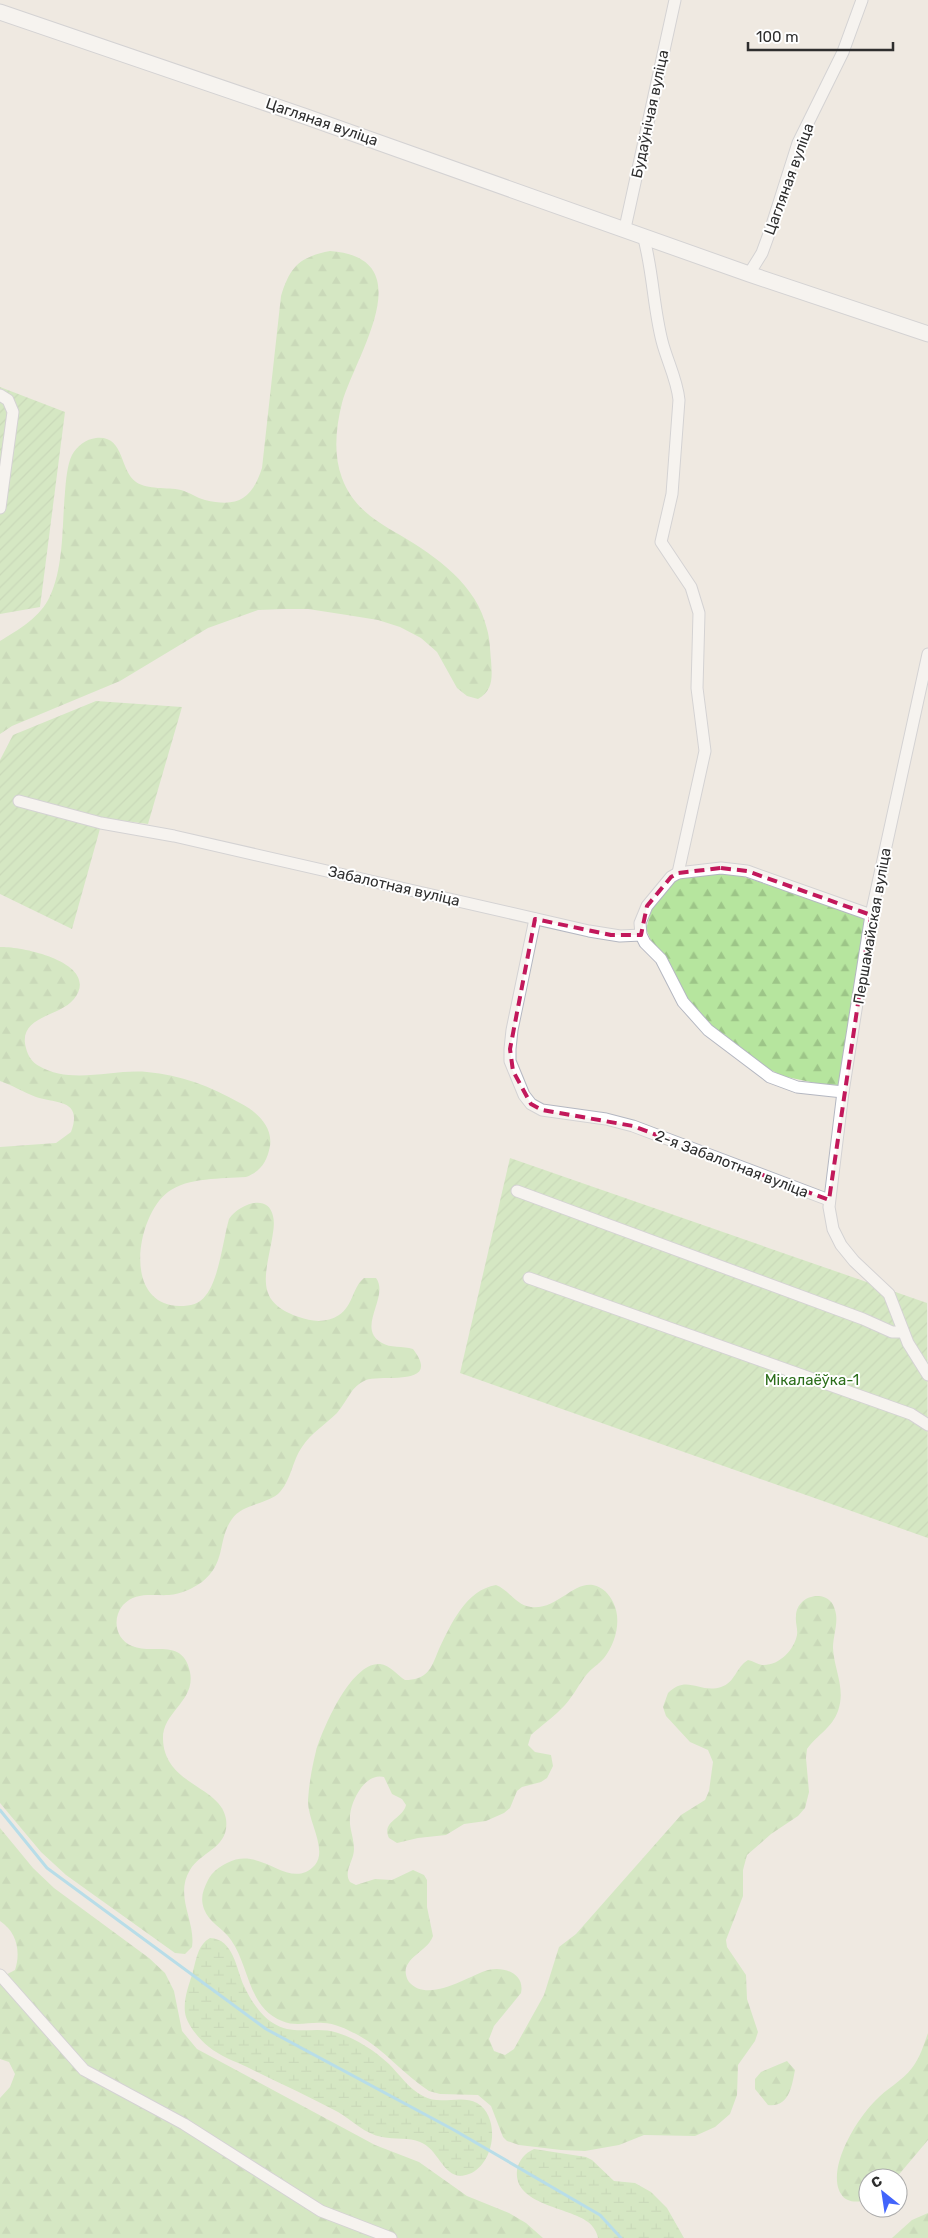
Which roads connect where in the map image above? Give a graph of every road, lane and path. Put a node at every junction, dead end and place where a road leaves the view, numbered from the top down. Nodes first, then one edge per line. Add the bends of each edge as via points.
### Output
1 (675, 0) edge
2 (862, 0) edge
3 (0, 12) edge
4 (625, 228) junction
5 (643, 235) junction
6 (749, 274) junction
7 (928, 334) edge
8 (0, 395) edge
9 (0, 508) edge
10 (928, 654) edge
11 (19, 802) dead end
12 (678, 873) junction
13 (871, 915) junction
14 (535, 919) junction
15 (641, 934) junction
16 (843, 1092) junction
17 (517, 1191) dead end
18 (829, 1200) junction
19 (529, 1278) dead end
20 (903, 1332) junction
21 (928, 1375) edge
22 (928, 1425) edge
23 (0, 1975) edge
24 (391, 2238) edge

1 - 4 street, Будаўнічая вуліца
2 - 6 street, Цагляная вуліца via 843,52 798,143 762,253
3 - 4 street, Цагляная вуліца
4 - 5 street, Цагляная вуліца
5 - 6 street, Цагляная вуліца
5 - 12 street via 662,340 678,386 672,494 661,542 691,587 699,613 697,688 705,751
6 - 7 street, Цагляная вуліца
8 - 9 street via 8,400 13,412
10 - 13 street, Першамайская вуліца
11 - 14 street, Забалотная вуліца
12 - 13 street via 721,868 747,871
12 - 15 street via 663,884 647,906 640,923
13 - 16 street, Першамайская вуліца
14 - 15 street, Забалотная вуліца via 611,936
14 - 18 street, 2-я Забалотная вуліца via 512,1030 510,1061 531,1104 542,1110 633,1126
15 - 16 street via 661,959 690,1011 742,1058 782,1082 797,1087
16 - 18 street, Першамайская вуліца
17 - 20 street via 888,1330
18 - 20 street, 2-я Забалотная вуліца via 831,1221 841,1245 889,1294
19 - 22 street via 911,1414
20 - 21 street, 2-я Забалотная вуліца
23 - 24 street via 84,2070 184,2124 321,2211

